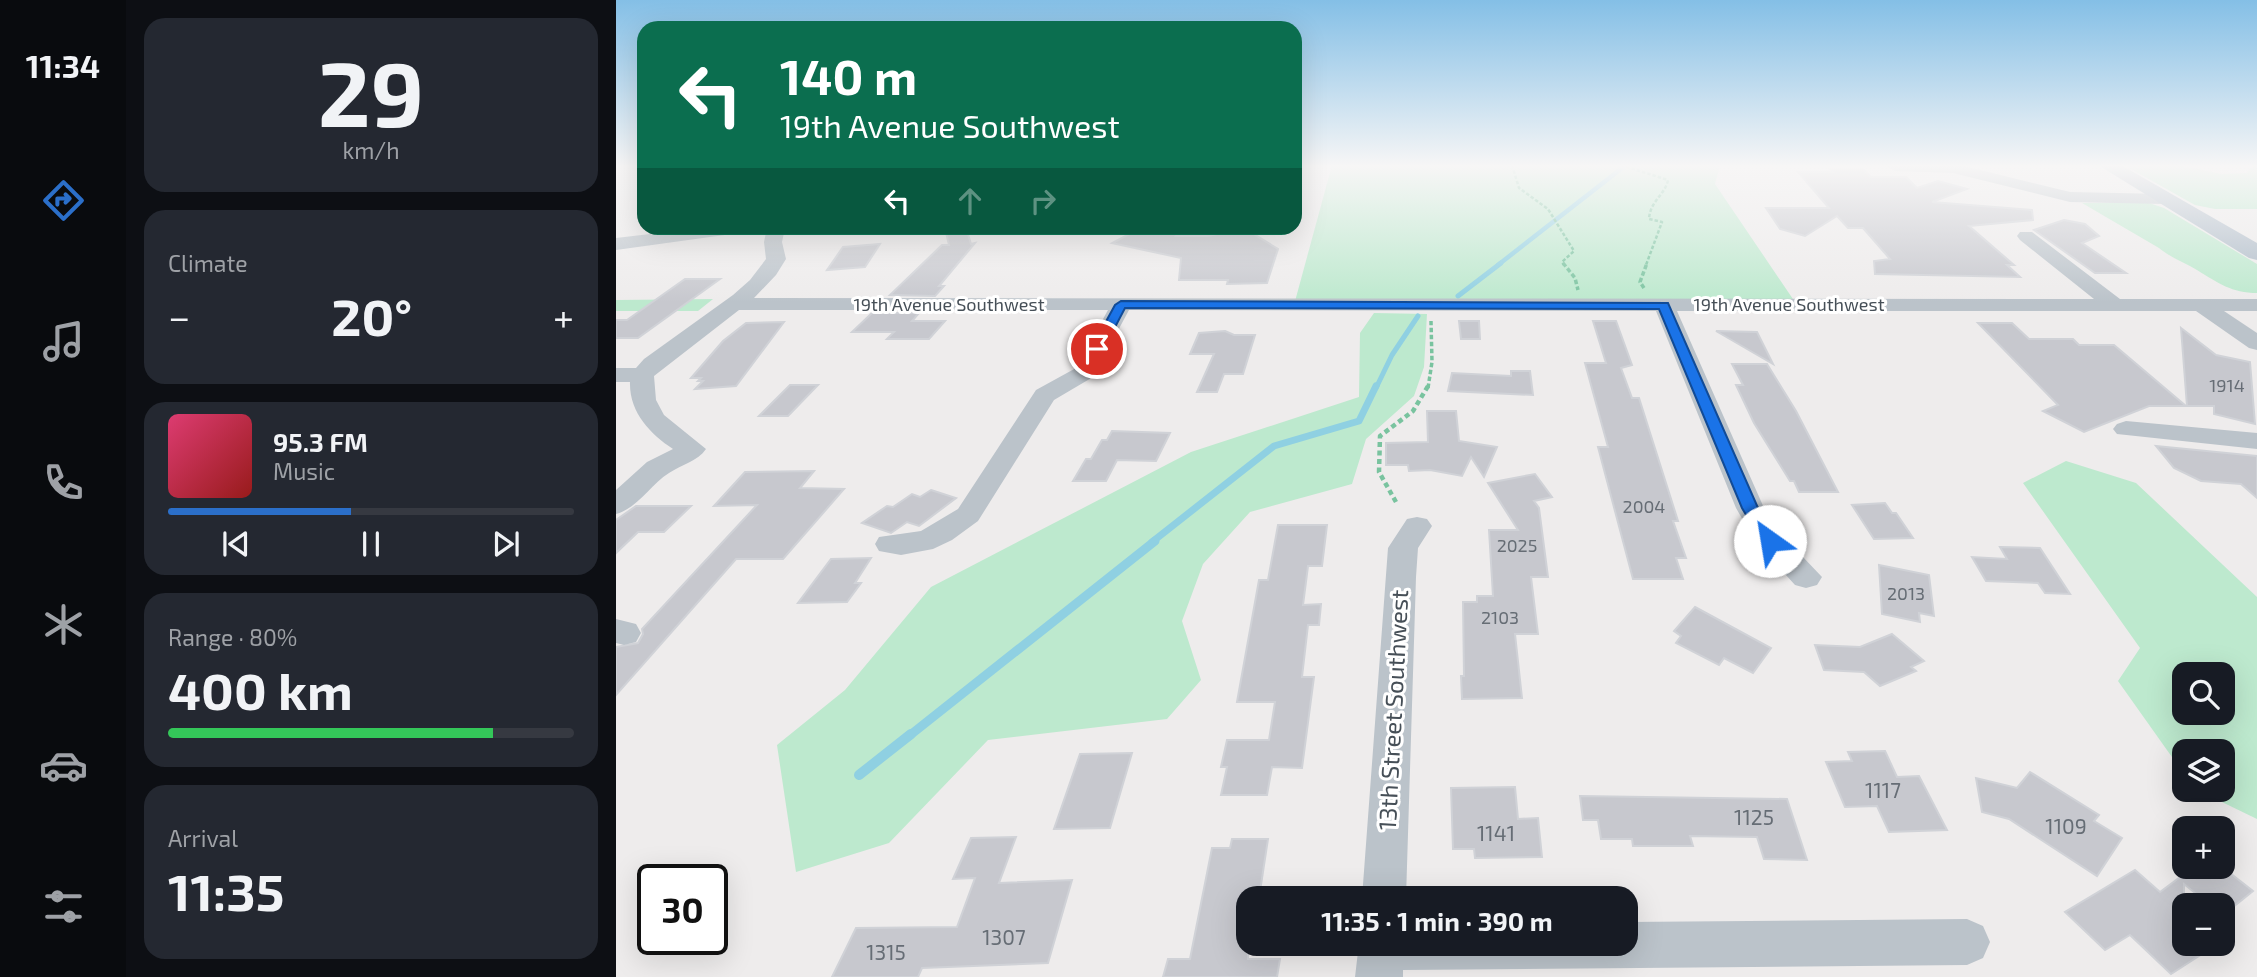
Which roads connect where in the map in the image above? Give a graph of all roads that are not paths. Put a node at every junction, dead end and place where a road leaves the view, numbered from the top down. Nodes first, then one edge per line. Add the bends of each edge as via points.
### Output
1 (2184, 211) edge
2 (685, 235) edge
3 (774, 235) edge
4 (2026, 236) dead end
5 (616, 244) edge
6 (2257, 253) edge
7 (1654, 297) junction
8 (733, 304) junction
9 (1121, 305) junction
10 (2115, 305) junction
11 (2201, 305) junction
12 (2257, 305) edge
13 (2257, 344) edge
14 (642, 374) junction
15 (616, 375) edge
16 (2126, 429) dead end
17 (2257, 441) edge
18 (616, 505) edge
19 (1407, 514) road end
20 (890, 544) dead end
21 (1806, 577) dead end
22 (1385, 886) edge
23 (1967, 942) dead end
24 (1638, 950) edge

1 - 6 main road
2 - 5 street
3 - 8 street via 775,265
4 - 10 street
7 - 9 street, 19th Avenue Southwest
7 - 10 street, 19th Avenue Southwest
7 - 21 street via 1750,508 1770,541
8 - 9 street, 19th Avenue Southwest
8 - 14 street
9 - 20 street via 1085,372 1045,395 968,515 916,544
10 - 11 street, 19th Avenue Southwest
11 - 12 street, 19th Avenue Southwest
11 - 13 street
14 - 15 street
14 - 18 street via 653,421 669,437 693,449 657,468
16 - 17 street
19 - 22 street, 13th Street Southwest
23 - 24 street

